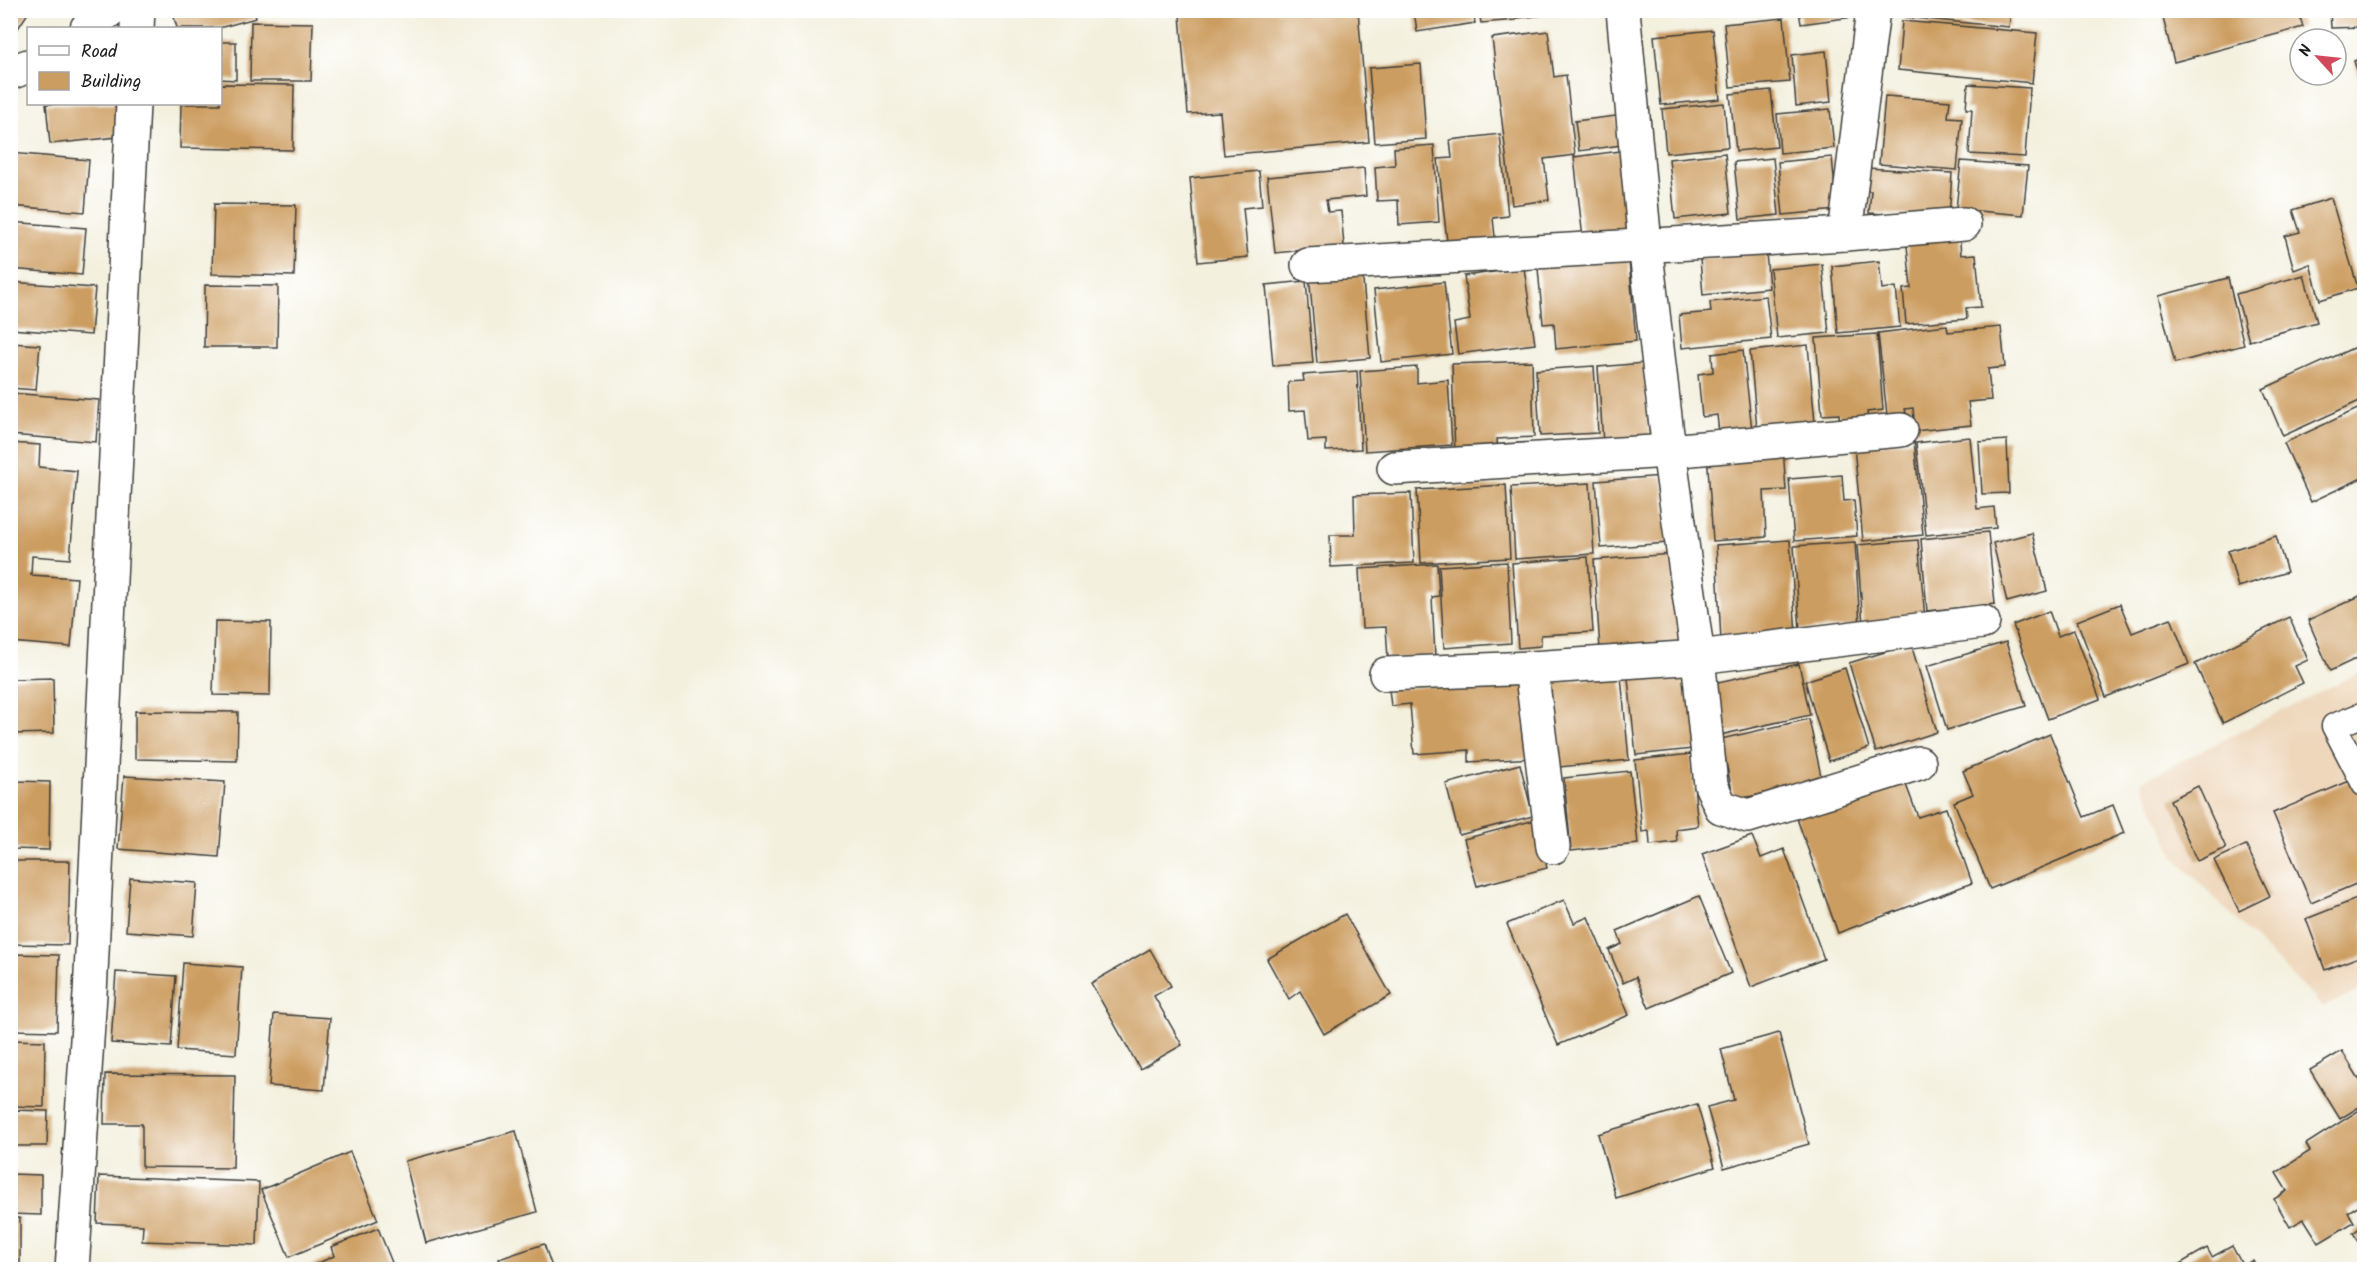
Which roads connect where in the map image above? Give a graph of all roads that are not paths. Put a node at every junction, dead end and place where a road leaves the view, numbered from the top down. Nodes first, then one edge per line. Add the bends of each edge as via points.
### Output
1 (110, 10) edge
2 (138, 10) edge
3 (1623, 10) edge
4 (1873, 10) edge
5 (88, 27) edge
6 (137, 27) edge
7 (27, 66) edge
8 (10, 73) edge
9 (133, 105) edge
10 (1964, 224) dead end
11 (1845, 234) junction
12 (1645, 244) junction
13 (1308, 265) dead end
14 (1901, 430) dead end
15 (1669, 451) junction
16 (1394, 468) dead end
17 (1983, 622) dead end
18 (1698, 657) junction
19 (1531, 668) junction
20 (1386, 674) dead end
21 (2364, 714) edge
22 (1919, 763) dead end
23 (2364, 784) edge
24 (1552, 847) dead end
25 (72, 1269) edge

1 - 5 street
2 - 6 street
3 - 12 street
4 - 11 street
7 - 8 street
9 - 25 street via 90,994
10 - 11 street
11 - 12 street
12 - 13 street
12 - 15 street
14 - 15 street
15 - 16 street
15 - 18 street
17 - 18 street
18 - 19 street
18 - 22 street via 1711,784 1721,807 1748,816
19 - 20 street
19 - 24 street
21 - 23 lane via 2334,726

